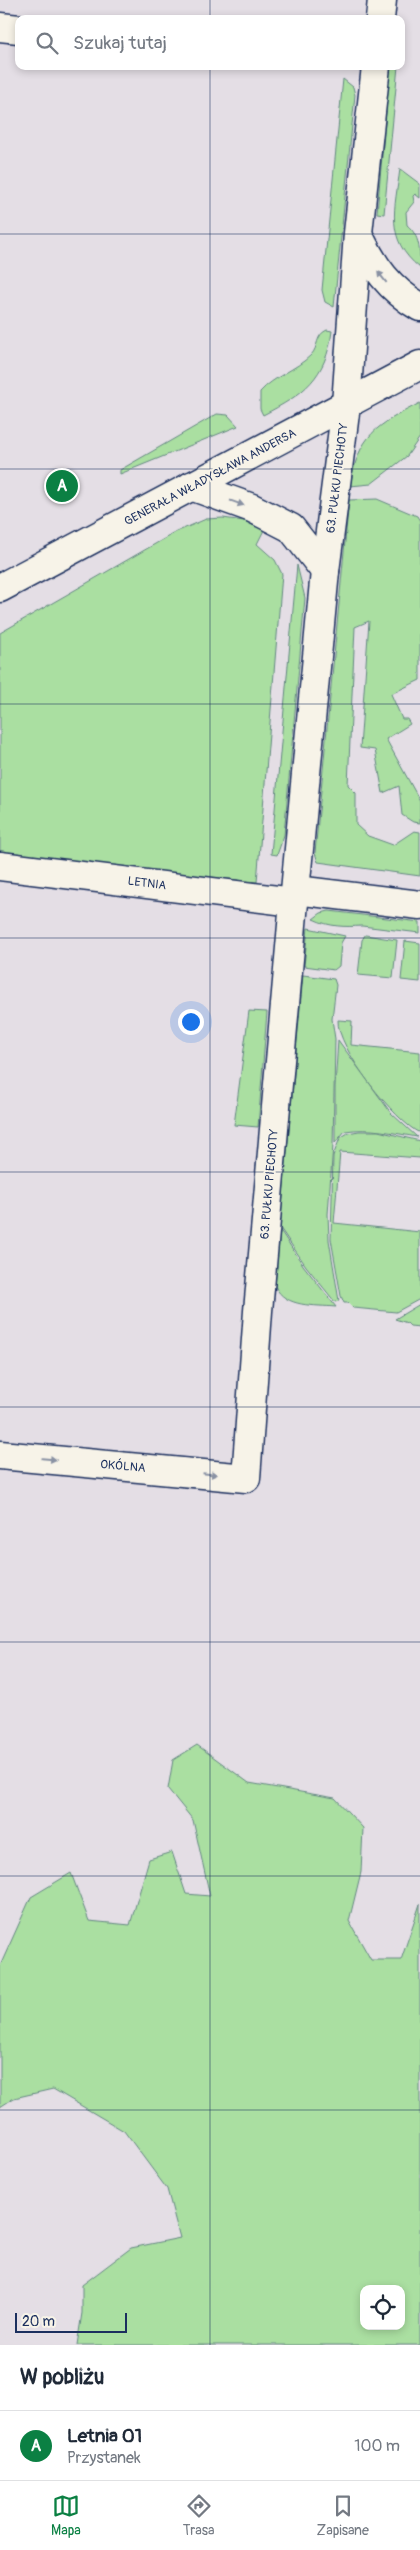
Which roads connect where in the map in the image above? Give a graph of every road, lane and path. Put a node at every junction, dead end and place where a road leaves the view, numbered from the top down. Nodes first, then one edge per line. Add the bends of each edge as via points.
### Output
1 (382, 0) edge
2 (380, 15) edge
3 (0, 28) edge
4 (15, 29) edge
5 (376, 70) edge
6 (358, 233) junction
7 (420, 307) edge
8 (420, 365) edge
9 (346, 405) junction
10 (191, 486) junction
11 (325, 571) junction
12 (0, 588) edge
13 (0, 866) edge
14 (295, 896) junction
15 (420, 905) edge
16 (0, 1455) edge
17 (246, 1478) joint

1 - 2 street
3 - 4 street
5 - 6 street, 63. PUŁKU PIECHOTY
7 -> 6 street via 387,283 374,266
6 - 9 street, 63. PUŁKU PIECHOTY
8 - 9 street, GENERAŁA WŁADYSŁAWA ANDERSA
9 - 10 street, GENERAŁA WŁADYSŁAWA ANDERSA
9 - 11 street, 63. PUŁKU PIECHOTY
10 -> 11 street via 252,508 291,528
10 - 12 street, GENERAŁA WŁADYSŁAWA ANDERSA
11 - 14 street, 63. PUŁKU PIECHOTY
13 - 14 street, LETNIA
14 - 15 street
14 - 17 street, 63. PUŁKU PIECHOTY
16 -> 17 street, OKÓLNA

